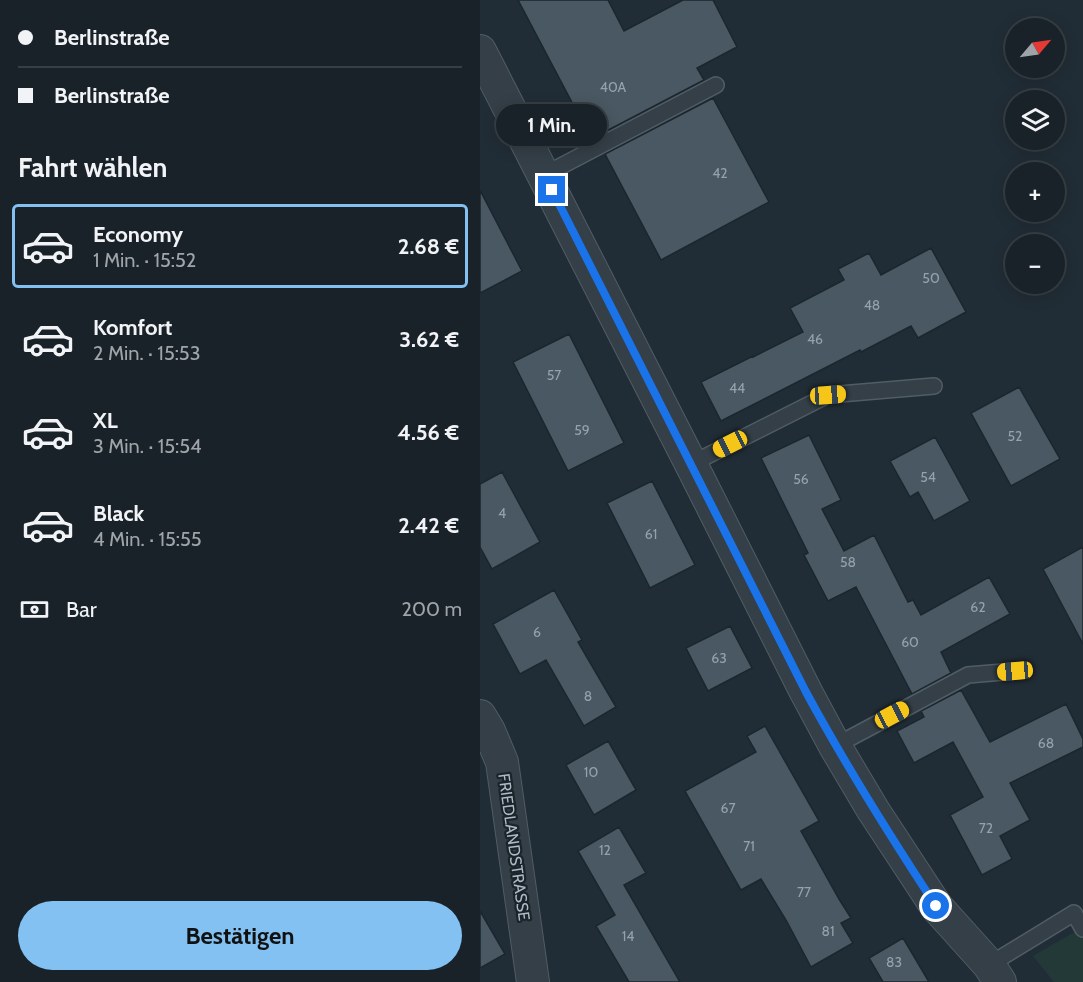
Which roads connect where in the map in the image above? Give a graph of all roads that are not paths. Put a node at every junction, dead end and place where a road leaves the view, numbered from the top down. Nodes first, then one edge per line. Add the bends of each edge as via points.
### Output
1 (480, 51) edge
2 (716, 85) dead end
3 (544, 175) junction
4 (934, 386) dead end
5 (691, 464) junction
6 (1015, 671) dead end
7 (480, 716) edge
8 (835, 746) junction
9 (1083, 928) edge
10 (994, 974) edge
11 (533, 982) edge

1 - 3 street
2 - 3 lane
3 - 5 street
4 - 5 lane via 828,395
5 - 8 street
6 - 8 lane via 968,675
7 - 11 street, FRIEDLANDSTRASSE via 502,762
8 - 10 street via 936,906
9 - 10 lane via 1074,913

